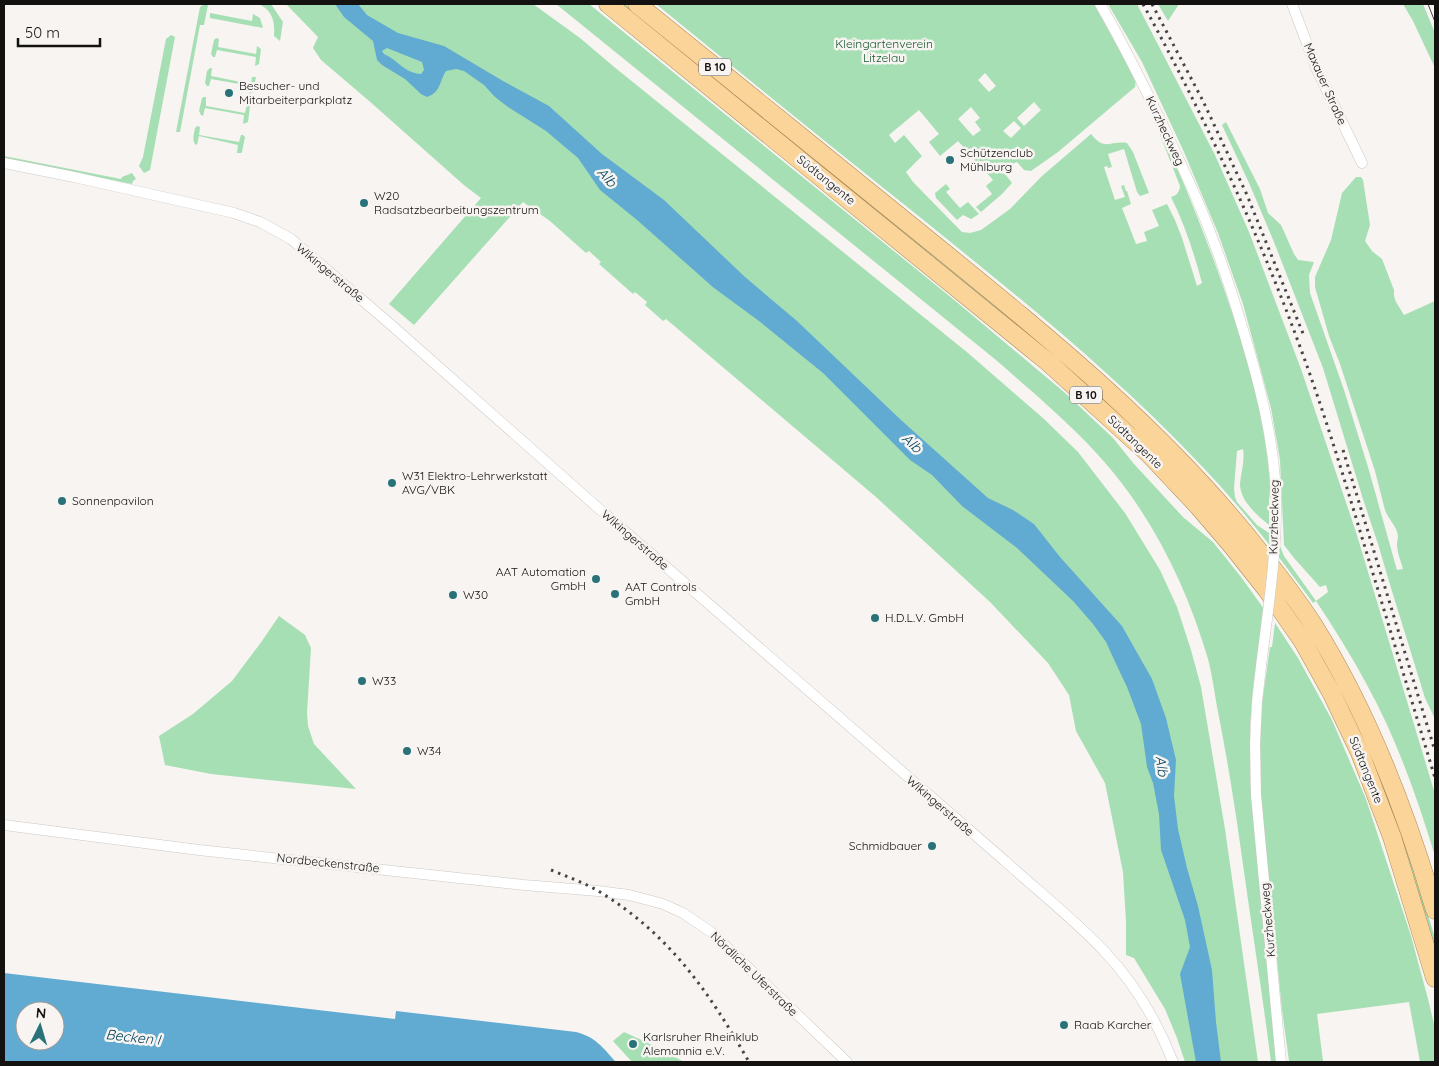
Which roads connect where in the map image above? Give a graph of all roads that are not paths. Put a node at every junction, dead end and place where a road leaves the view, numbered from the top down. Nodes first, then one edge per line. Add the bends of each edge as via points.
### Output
1 (608, 4) edge
2 (638, 4) edge
3 (1100, 4) edge
4 (1292, 4) edge
5 (4, 163) edge
6 (1362, 163) dead end
7 (4, 825) edge
8 (652, 901) joint
9 (1435, 910) edge
10 (1435, 978) edge
11 (847, 1062) edge
12 (1173, 1062) edge
13 (1281, 1062) edge

1 - 10 highway, Südtangente / B 10 via 1049,363 1149,454 1233,547 1302,640 1360,753 1392,837
2 - 9 highway, Südtangente / B 10 via 1056,344 1154,434 1209,491 1279,576 1342,673 1393,784
3 - 13 street, Kurzheckweg, bridge via 1144,86 1210,231 1247,343 1265,411 1274,462 1276,521 1255,736 1256,795
4 - 6 street, Maxauer Straße via 1317,70
5 - 12 street, Wikingerstraße via 234,213 257,220 290,239 1084,932 1105,952 1144,1003
7 - 8 street, Nordbeckenstraße via 199,850 598,891
8 - 11 street, Nördliche Uferstraße via 683,913 711,932

